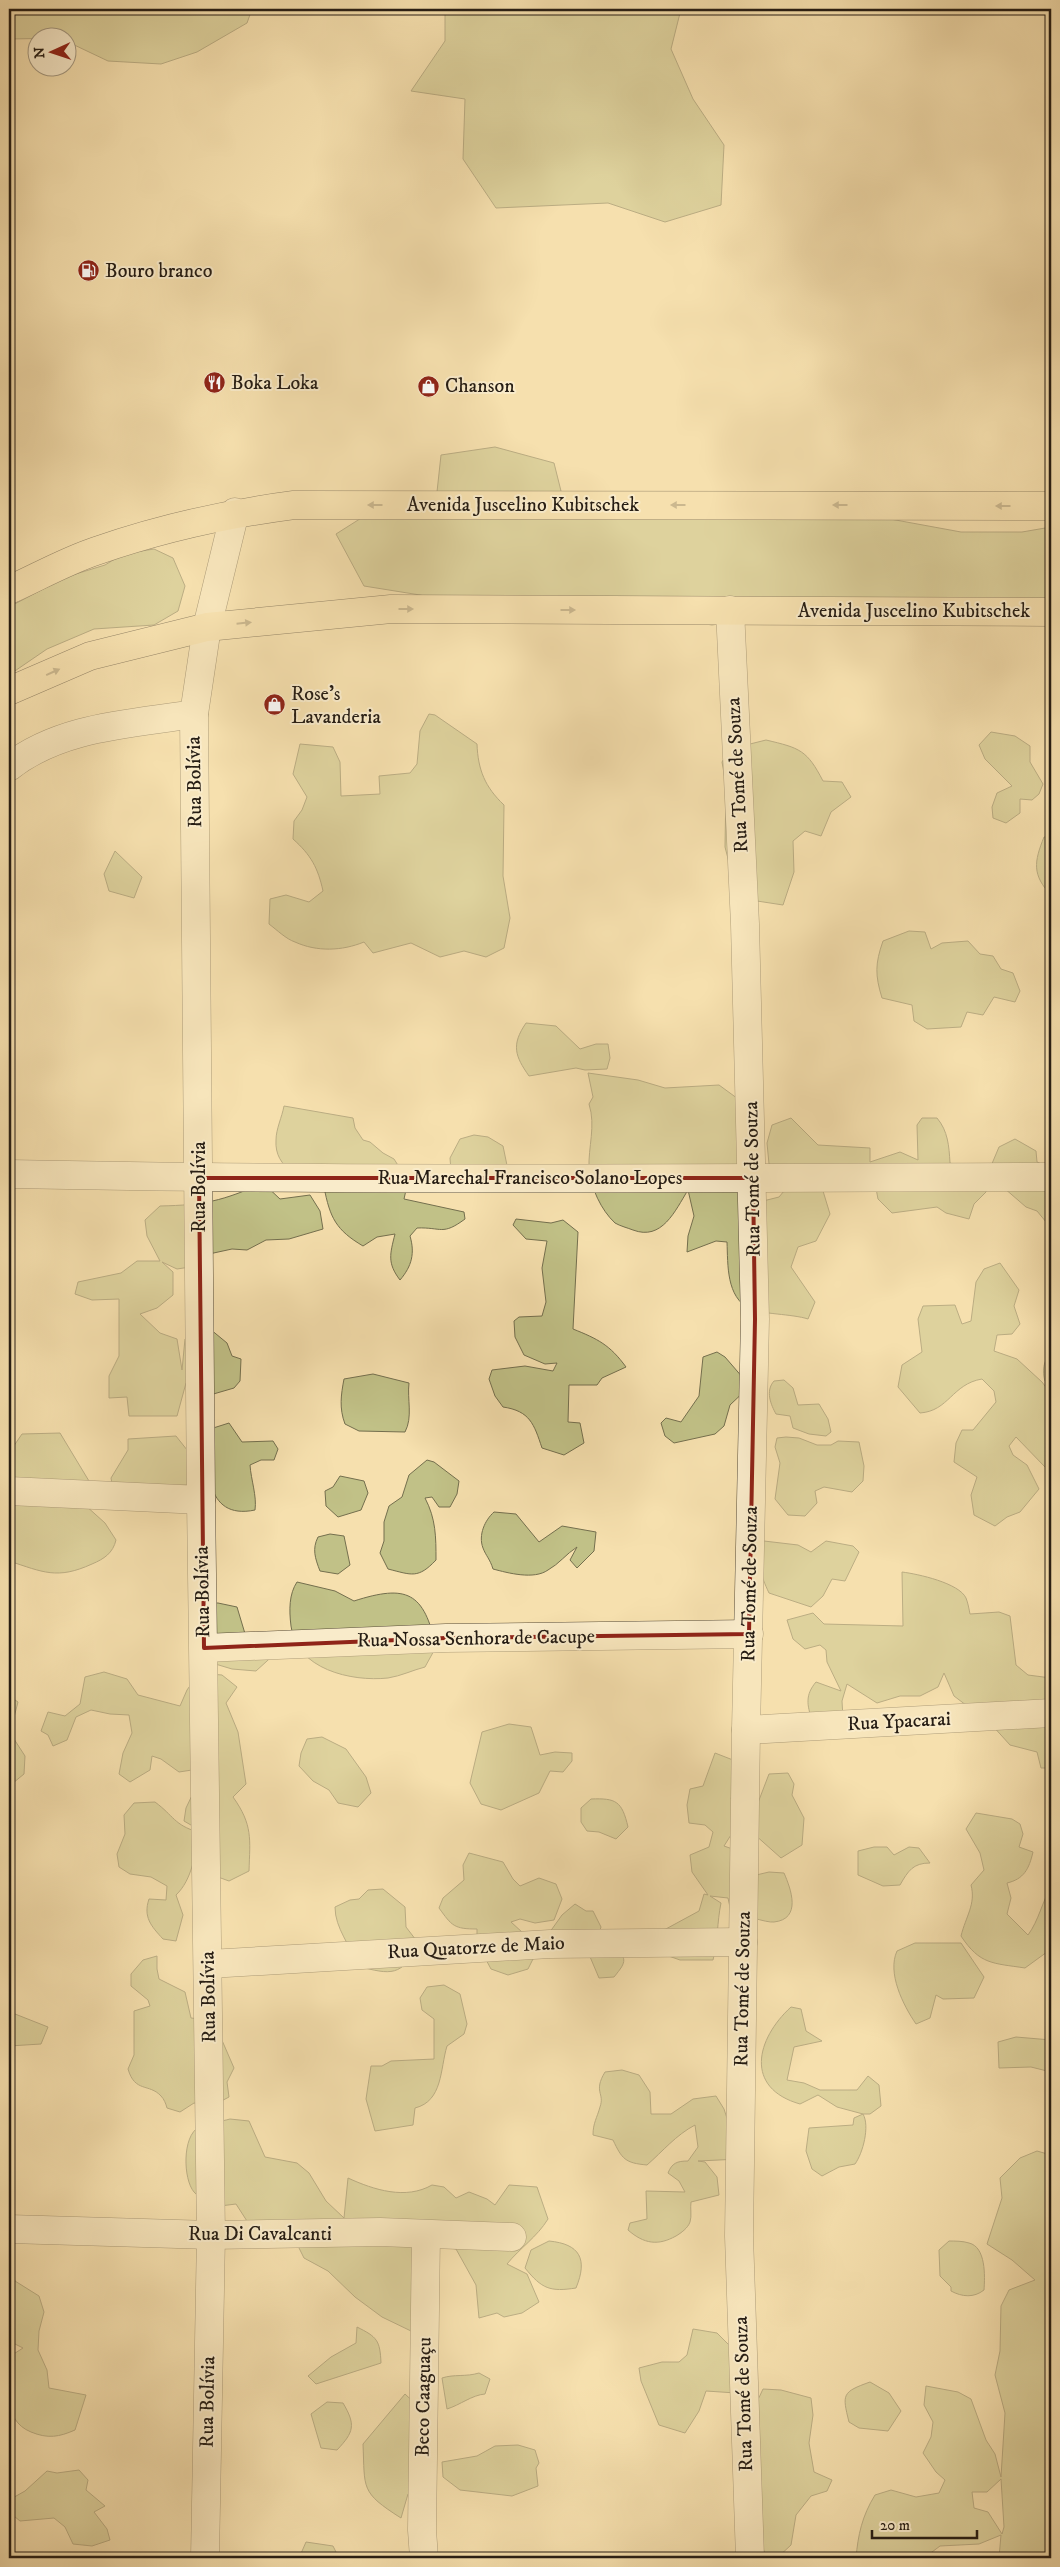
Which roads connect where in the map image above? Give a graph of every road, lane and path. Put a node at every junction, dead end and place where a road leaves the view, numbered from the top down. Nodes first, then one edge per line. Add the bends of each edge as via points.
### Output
1 (1051, 506) edge
2 (235, 512) junction
3 (9, 590) edge
4 (730, 610) junction
5 (1051, 612) edge
6 (207, 627) junction
7 (9, 691) edge
8 (194, 714) junction
9 (9, 767) edge
10 (9, 1174) edge
11 (1051, 1177) edge
12 (199, 1178) junction
13 (753, 1178) junction
14 (9, 1491) edge
15 (201, 1500) junction
16 (749, 1634) junction
17 (204, 1648) junction
18 (1051, 1713) edge
19 (746, 1730) junction
20 (743, 1942) junction
21 (209, 1964) junction
22 (9, 2229) edge
23 (211, 2235) junction
24 (426, 2235) junction
25 (512, 2237) dead end
26 (205, 2558) edge
27 (424, 2558) edge
28 (750, 2558) edge

1 -> 2 main road, Avenida Juscelino Kubitschek via 294,505
2 - 3 main road, Avenida Juscelino Kubitschek via 188,522 94,551
2 - 6 street, Rua Bolívia
4 - 5 main road, Avenida Juscelino Kubitschek
6 -> 4 main road, Avenida Juscelino Kubitschek via 391,609
4 - 13 street, Rua Tomé de Souza via 745,914
7 -> 6 main road, Avenida Juscelino Kubitschek via 90,656
6 - 8 street, Rua Bolívia
8 - 9 street via 89,729 25,754
8 - 12 street, Rua Bolívia
10 - 12 street, Rua Marechal Francisco Solano Lopes
11 - 13 street, Rua Marechal Francisco Solano Lopes
12 - 13 street, Rua Marechal Francisco Solano Lopes
12 - 15 street, Rua Bolívia
13 - 16 street, Rua Tomé de Souza via 755,1319
14 - 15 street
15 - 17 street, Rua Bolívia
16 - 17 street, Rua Nossa Senhora de Cacupe via 446,1638
16 - 19 street, Rua Tomé de Souza
17 - 21 street, Rua Bolívia
18 - 19 street, Rua Ypacarai
19 - 20 street, Rua Tomé de Souza
20 - 21 street, Rua Quatorze de Maio via 550,1944
20 - 28 street, Rua Tomé de Souza via 740,2236
21 - 23 street, Rua Bolívia
22 - 23 street, Rua Di Cavalcanti
23 - 24 street, Rua Di Cavalcanti via 380,2232
23 - 26 street, Rua Bolívia
24 - 25 street, Rua Di Cavalcanti
24 - 27 street, Beco Caaguaçu

